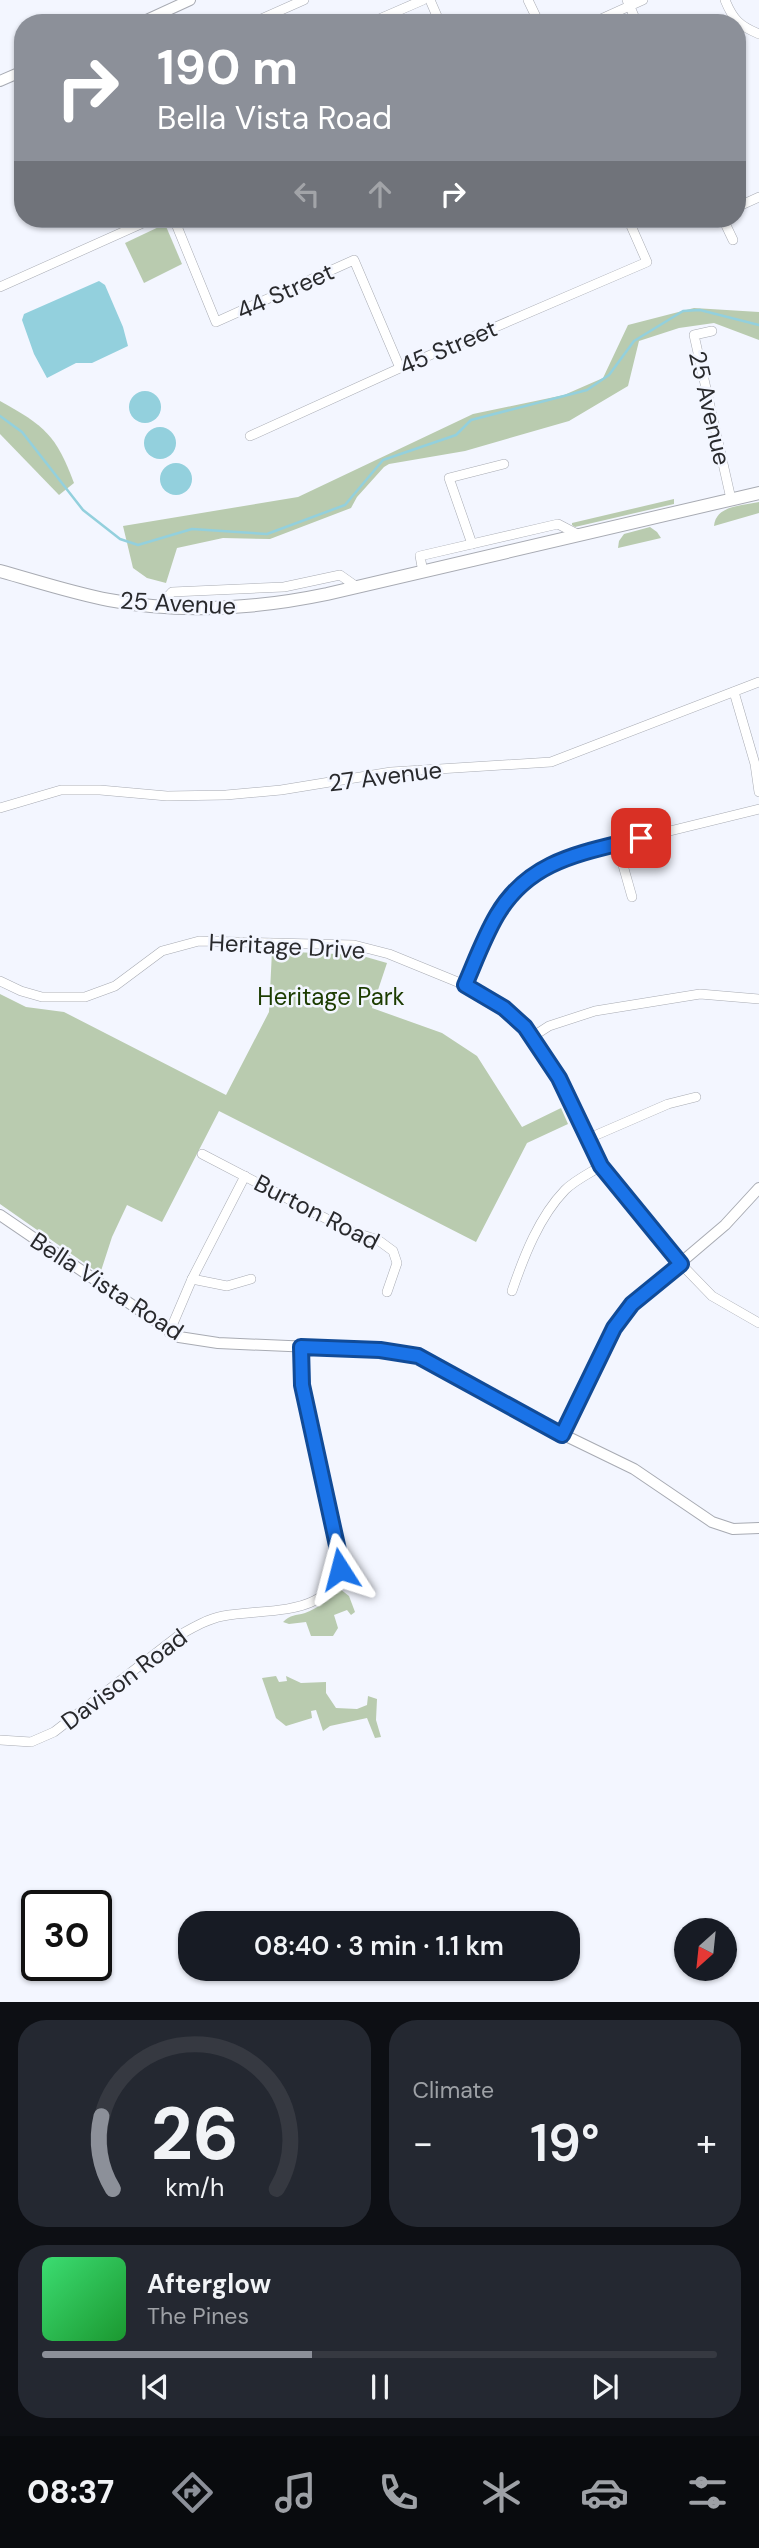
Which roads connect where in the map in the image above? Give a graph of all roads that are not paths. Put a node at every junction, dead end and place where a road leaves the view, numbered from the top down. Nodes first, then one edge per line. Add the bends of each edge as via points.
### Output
1 (190, 0) edge
2 (304, 0) edge
3 (423, 0) edge
4 (643, 0) edge
5 (628, 3) edge
6 (160, 14) edge
7 (272, 14) edge
8 (391, 14) edge
9 (608, 14) edge
10 (132, 228) edge
11 (178, 228) edge
12 (632, 228) edge
13 (727, 228) edge
14 (733, 240) dead end
15 (0, 287) edge
16 (712, 331) dead end
17 (400, 368) junction
18 (250, 436) dead end
19 (503, 464) dead end
20 (759, 493) edge
21 (731, 499) junction
22 (579, 535) junction
23 (472, 544) junction
24 (0, 571) edge
25 (423, 572) junction
26 (357, 587) junction
27 (162, 603) dead end
28 (759, 682) edge
29 (734, 692) junction
30 (759, 792) edge
31 (0, 808) edge
32 (759, 809) edge
33 (617, 844) junction
34 (632, 897) dead end
35 (0, 981) edge
36 (465, 985) junction
37 (759, 999) edge
38 (532, 1037) junction
39 (696, 1097) dead end
40 (587, 1139) junction
41 (202, 1154) dead end
42 (601, 1166) junction
43 (245, 1176) junction
44 (759, 1188) edge
45 (0, 1215) edge
46 (681, 1264) junction
47 (192, 1279) junction
48 (251, 1279) dead end
49 (512, 1291) dead end
50 (387, 1292) dead end
51 (759, 1322) edge
52 (169, 1332) junction
53 (301, 1347) junction
54 (562, 1435) junction
55 (759, 1528) edge
56 (0, 1740) edge

1 - 6 street
2 - 7 street
3 - 8 street
4 - 5 street
5 - 9 street
10 - 15 street
11 - 17 street, 44 Street via 216,322 354,260
12 - 17 street, 45 Street via 648,262
13 - 14 street
16 - 21 street, 25 Avenue via 694,335
17 - 18 street, 45 Street
19 - 23 street via 449,478
20 - 21 main road, 25 Avenue
21 - 22 main road, 25 Avenue
22 - 23 street, 25 Avenue via 558,524
22 - 25 main road, 25 Avenue
23 - 25 street, 25 Avenue via 420,556
24 - 26 main road, 25 Avenue via 95,597 188,608 258,606
25 - 26 main road, 25 Avenue
26 - 27 street, 25 Avenue via 340,575 284,587 172,592
28 - 29 street, 27 Avenue
29 - 30 street
29 - 31 street, 27 Avenue via 551,762 391,772 226,795 61,790
32 - 33 street
33 - 34 street
33 - 36 street via 552,863 519,885 497,915
35 - 36 street, Heritage Drive via 43,997 85,997 115,986 162,951 199,941 354,945
36 - 38 street, Heritage Drive via 504,1008
37 - 38 street via 700,994 595,1011
38 - 40 street, Heritage Drive via 559,1078
39 - 40 street via 668,1104
40 - 42 street, Heritage Drive
41 - 43 street, Burton Road
42 - 46 street, Heritage Drive
42 - 49 street via 567,1189 549,1211
43 - 47 street
43 - 50 street, Burton Road via 393,1251 397,1263
44 - 46 street
45 - 52 street, Bella Vista Road
46 - 51 street, Heritage Drive via 712,1296
46 - 54 street via 632,1304 614,1328
47 - 48 street via 227,1286
47 - 52 street
52 - 53 street, Bella Vista Road via 195,1342
53 - 54 street, Bella Vista Road via 418,1356
53 - 56 street, Davison Road via 302,1385 338,1550 340,1569 333,1585 302,1607 220,1616 200,1623 54,1732 30,1742
54 - 55 street, Bella Vista Road via 634,1469 712,1522 733,1529

